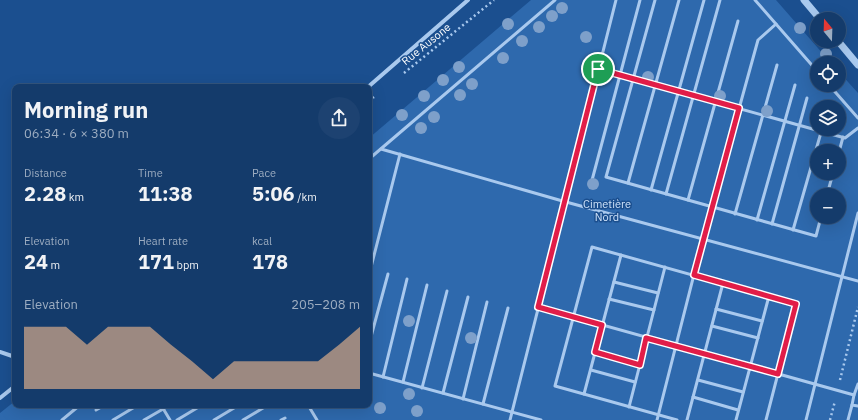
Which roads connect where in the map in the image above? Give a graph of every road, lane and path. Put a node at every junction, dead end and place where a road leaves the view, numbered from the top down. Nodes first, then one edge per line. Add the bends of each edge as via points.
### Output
1 (468, 0) edge
2 (494, 0) edge
3 (555, 0) edge
4 (616, 0) edge
5 (640, 0) edge
6 (655, 0) edge
7 (679, 0) edge
8 (704, 0) edge
9 (720, 0) edge
10 (755, 0) edge
11 (804, 0) edge
12 (814, 12) edge
13 (738, 20) dead end
14 (776, 24) junction
15 (844, 48) edge
16 (810, 63) edge
17 (777, 65) dead end
18 (858, 65) edge
19 (598, 69) junction
20 (620, 75) junction
21 (400, 76) dead end
22 (633, 78) junction
23 (371, 84) edge
24 (656, 85) junction
25 (795, 85) dead end
26 (678, 91) junction
27 (835, 92) edge
28 (693, 95) junction
29 (375, 96) dead end
30 (372, 98) edge
31 (807, 98) dead end
32 (715, 102) junction
33 (739, 108) junction
34 (763, 115) junction
35 (858, 118) edge
36 (785, 121) junction
37 (800, 125) junction
38 (810, 127) edge
39 (858, 128) edge
40 (819, 136) edge
41 (838, 136) edge
42 (843, 138) junction
43 (841, 144) edge
44 (381, 149) junction
45 (400, 154) junction
46 (372, 156) edge
47 (628, 183) junction
48 (591, 184) dead end
49 (651, 190) junction
50 (666, 194) junction
51 (688, 200) junction
52 (566, 202) junction
53 (712, 207) junction
54 (858, 213) edge
55 (735, 214) junction
56 (758, 220) junction
57 (772, 224) junction
58 (819, 224) edge
59 (794, 230) junction
60 (703, 239) junction
61 (621, 255) junction
62 (372, 263) edge
63 (665, 267) junction
64 (388, 274) dead end
65 (694, 275) junction
66 (842, 277) junction
67 (407, 279) dead end
68 (858, 281) edge
69 (614, 282) junction
70 (723, 283) junction
71 (427, 285) dead end
72 (447, 291) dead end
73 (658, 293) junction
74 (769, 296) junction
75 (468, 297) dead end
76 (609, 299) junction
77 (487, 302) dead end
78 (538, 307) junction
79 (858, 307) edge
80 (508, 308) dead end
81 (716, 309) junction
82 (654, 310) junction
83 (574, 317) junction
84 (762, 321) junction
85 (602, 325) junction
86 (712, 326) junction
87 (372, 333) edge
88 (646, 338) junction
89 (758, 338) junction
90 (675, 346) junction
91 (0, 352) edge
92 (595, 352) junction
93 (704, 354) junction
94 (12, 356) edge
95 (640, 365) junction
96 (750, 367) junction
97 (590, 370) junction
98 (372, 374) edge
99 (778, 374) junction
100 (383, 377) junction
101 (698, 380) junction
102 (403, 382) junction
103 (635, 382) junction
104 (858, 384) edge
105 (815, 385) junction
106 (12, 388) edge
107 (422, 388) junction
108 (837, 391) junction
109 (743, 392) junction
110 (443, 393) junction
111 (584, 394) junction
112 (854, 395) junction
113 (693, 397) junction
114 (0, 398) edge
115 (463, 399) junction
116 (484, 404) junction
117 (852, 405) junction
118 (858, 406) edge
119 (629, 407) junction
120 (76, 408) edge
121 (100, 408) edge
122 (133, 408) edge
123 (197, 408) edge
124 (234, 408) edge
125 (263, 408) edge
126 (310, 408) edge
127 (163, 409) joint
128 (96, 410) dead end
129 (738, 410) junction
130 (512, 412) junction
131 (658, 415) junction
132 (285, 418) dead end
133 (62, 420) edge
134 (113, 420) edge
135 (144, 420) edge
136 (170, 420) edge
137 (177, 420) edge
138 (214, 420) edge
139 (243, 420) edge
140 (281, 420) edge
141 (317, 420) edge
142 (510, 420) edge
143 (541, 420) edge
144 (657, 420) edge
145 (677, 420) edge
146 (687, 420) edge
147 (736, 420) edge
148 (766, 420) edge
149 (806, 420) edge
150 (830, 420) edge
151 (848, 420) edge

1 - 23 street, Rue Ausone
2 - 21 path, Rue Ausone
3 - 44 lane
4 - 19 lane
5 - 20 lane
6 - 22 lane
7 - 24 lane
8 - 26 lane
9 - 28 lane
10 - 14 lane
11 - 12 street
13 - 32 lane
14 - 16 lane
14 - 33 lane via 758,40
15 - 18 street
17 - 34 lane
19 - 20 lane
19 - 52 lane
20 - 22 lane
20 - 48 lane
22 - 24 lane
22 - 47 lane via 606,177
24 - 26 lane
24 - 47 lane
25 - 36 lane
26 - 28 lane
26 - 49 lane
27 - 35 lane
28 - 32 lane
28 - 50 lane
29 - 30 path
31 - 37 lane
32 - 33 lane
32 - 51 lane
33 - 34 lane
33 - 53 lane
34 - 36 lane
34 - 55 lane
36 - 37 lane
36 - 56 lane
37 - 38 lane
37 - 57 lane
39 - 42 lane
40 - 59 lane
41 - 42 lane
42 - 43 lane
44 - 45 lane
44 - 46 lane
45 - 52 lane
45 - 62 lane
47 - 49 lane
49 - 50 lane
50 - 51 lane
51 - 53 lane
52 - 60 lane
52 - 78 lane
53 - 55 lane
53 - 60 lane
54 - 66 lane
55 - 56 lane
56 - 57 lane
57 - 59 lane
58 - 59 lane via 816,236
60 - 65 lane
60 - 66 lane
61 - 63 lane
61 - 69 lane
61 - 83 lane via 592,247
63 - 65 lane
63 - 73 lane
64 - 87 lane
65 - 70 lane
65 - 90 lane
66 - 68 lane
66 - 105 lane
67 - 100 lane
69 - 73 lane
69 - 76 lane
70 - 74 lane
70 - 81 lane
71 - 102 lane
72 - 107 lane
73 - 82 lane
74 - 84 lane
74 - 99 lane via 796,304
75 - 110 lane
76 - 82 lane
76 - 85 lane
77 - 115 lane
78 - 83 lane
78 - 130 lane
79 - 108 path
80 - 116 lane
81 - 84 lane
81 - 86 lane
82 - 88 lane
83 - 85 lane
83 - 111 lane via 555,386
84 - 89 lane
85 - 88 lane
85 - 92 lane
86 - 89 lane
86 - 93 lane
88 - 90 lane
88 - 95 lane
89 - 96 lane
90 - 93 lane
90 - 131 lane
91 - 94 street
92 - 95 lane
92 - 97 lane
93 - 96 lane
93 - 101 lane
95 - 103 lane
96 - 99 lane
96 - 109 lane
97 - 103 lane
97 - 111 lane
98 - 100 lane
99 - 105 lane
99 - 148 lane
100 - 102 lane
101 - 109 lane
101 - 113 lane
102 - 107 lane
103 - 119 lane
104 - 112 lane
105 - 108 lane
105 - 149 lane
106 - 114 street
107 - 110 lane
108 - 112 lane
108 - 150 path
109 - 129 lane
110 - 115 lane
111 - 119 lane
112 - 117 lane
113 - 129 lane
113 - 146 lane
115 - 116 lane
116 - 130 lane
117 - 118 lane
117 - 151 lane
119 - 131 lane
120 - 133 lane
121 - 128 lane
122 - 134 lane
123 - 137 lane
124 - 138 lane
125 - 139 lane
126 - 141 lane
127 - 135 lane
127 - 136 lane
129 - 147 lane
130 - 142 lane
130 - 143 lane
131 - 144 lane
131 - 145 lane
132 - 140 lane

